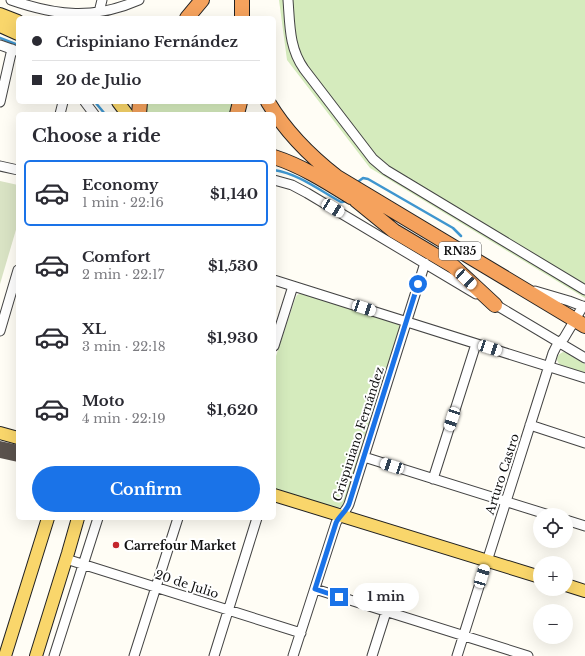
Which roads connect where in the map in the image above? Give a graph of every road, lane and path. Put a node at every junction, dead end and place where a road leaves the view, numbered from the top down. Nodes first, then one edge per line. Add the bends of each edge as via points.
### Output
1 (11, 0) edge
2 (102, 0) edge
3 (139, 0) edge
4 (202, 0) edge
5 (242, 0) edge
6 (288, 0) edge
7 (34, 4) edge
8 (99, 12) junction
9 (0, 14) edge
10 (189, 16) edge
11 (242, 16) edge
12 (16, 20) edge
13 (0, 26) edge
14 (16, 33) edge
15 (0, 45) edge
16 (15, 51) edge
17 (0, 102) edge
18 (276, 114) edge
19 (276, 158) edge
20 (0, 166) edge
21 (16, 170) edge
22 (276, 181) edge
23 (356, 200) junction
24 (425, 263) junction
25 (276, 281) edge
26 (16, 286) edge
27 (293, 286) junction
28 (522, 288) junction
29 (585, 290) edge
30 (14, 301) edge
31 (495, 305) junction
32 (584, 307) edge
33 (406, 322) junction
34 (577, 325) edge
35 (0, 332) edge
36 (585, 337) edge
37 (276, 340) edge
38 (559, 343) junction
39 (476, 344) junction
40 (585, 358) edge
41 (548, 367) junction
42 (585, 378) edge
43 (530, 425) junction
44 (0, 433) edge
45 (16, 437) edge
46 (585, 442) edge
47 (364, 457) junction
48 (433, 479) junction
49 (276, 496) edge
50 (506, 502) junction
51 (533, 510) edge
52 (340, 516) junction
53 (47, 520) edge
54 (77, 520) edge
55 (97, 520) edge
56 (177, 520) edge
57 (256, 520) edge
58 (573, 522) edge
59 (585, 526) edge
60 (66, 559) junction
61 (487, 561) junction
62 (83, 564) junction
63 (533, 575) edge
64 (156, 587) junction
65 (573, 587) edge
66 (315, 589) junction
67 (585, 591) edge
68 (228, 610) junction
69 (386, 612) junction
70 (301, 633) junction
71 (464, 636) junction
72 (4, 653) edge
73 (36, 656) edge
74 (54, 656) edge
75 (134, 656) edge
76 (214, 656) edge
77 (293, 656) edge
78 (372, 656) edge
79 (458, 656) edge
80 (528, 656) edge

1 - 7 street
2 - 8 street
3 - 8 street
4 - 10 highway
5 - 11 highway
6 - 29 street via 291,41 298,60 373,159 386,170
7 - 8 street via 70,14
9 - 12 main road
13 - 14 main road
15 - 16 street
16 - 17 street
18 - 28 highway, RN35 via 294,138 337,177
19 - 23 highway, RN35
20 - 21 street
22 - 24 street via 307,193
23 - 31 highway via 394,231 453,266
23 - 34 highway, RN35
24 - 31 street
24 - 33 street, Crispiniano Fernández
25 - 27 street
26 - 30 street
27 - 33 street
27 - 37 street
28 - 32 street via 569,300
28 - 34 highway, RN35
30 - 35 street
31 - 38 street
32 - 34 street, Arturo Castro
33 - 39 street
33 - 47 street, Crispiniano Fernández
34 - 36 highway, RN35
34 - 38 street, Arturo Castro
38 - 40 street
38 - 41 street, Arturo Castro
39 - 41 street
39 - 48 street
41 - 42 street
41 - 43 street, Arturo Castro
43 - 46 street
43 - 50 street, Arturo Castro
44 - 45 main road
47 - 48 street
47 - 52 street, Crispiniano Fernández via 348,507
48 - 50 street
49 - 52 main road
50 - 51 street
50 - 61 street, Arturo Castro
52 - 61 main road
52 - 66 street, Crispiniano Fernández
53 - 72 main road
54 - 60 main road
55 - 62 street
56 - 64 street
57 - 68 street
58 - 59 street
60 - 62 street, 20 de Julio
60 - 73 main road
61 - 63 main road
61 - 71 street, Arturo Castro
62 - 64 street, 20 de Julio
62 - 74 street
64 - 68 street, 20 de Julio
64 - 75 street
65 - 67 main road
66 - 69 street
66 - 70 street, Crispiniano Fernández
68 - 70 street, 20 de Julio
68 - 76 street
69 - 71 street
69 - 78 street
70 - 77 street, Crispiniano Fernández
71 - 79 street, Arturo Castro
71 - 80 street

